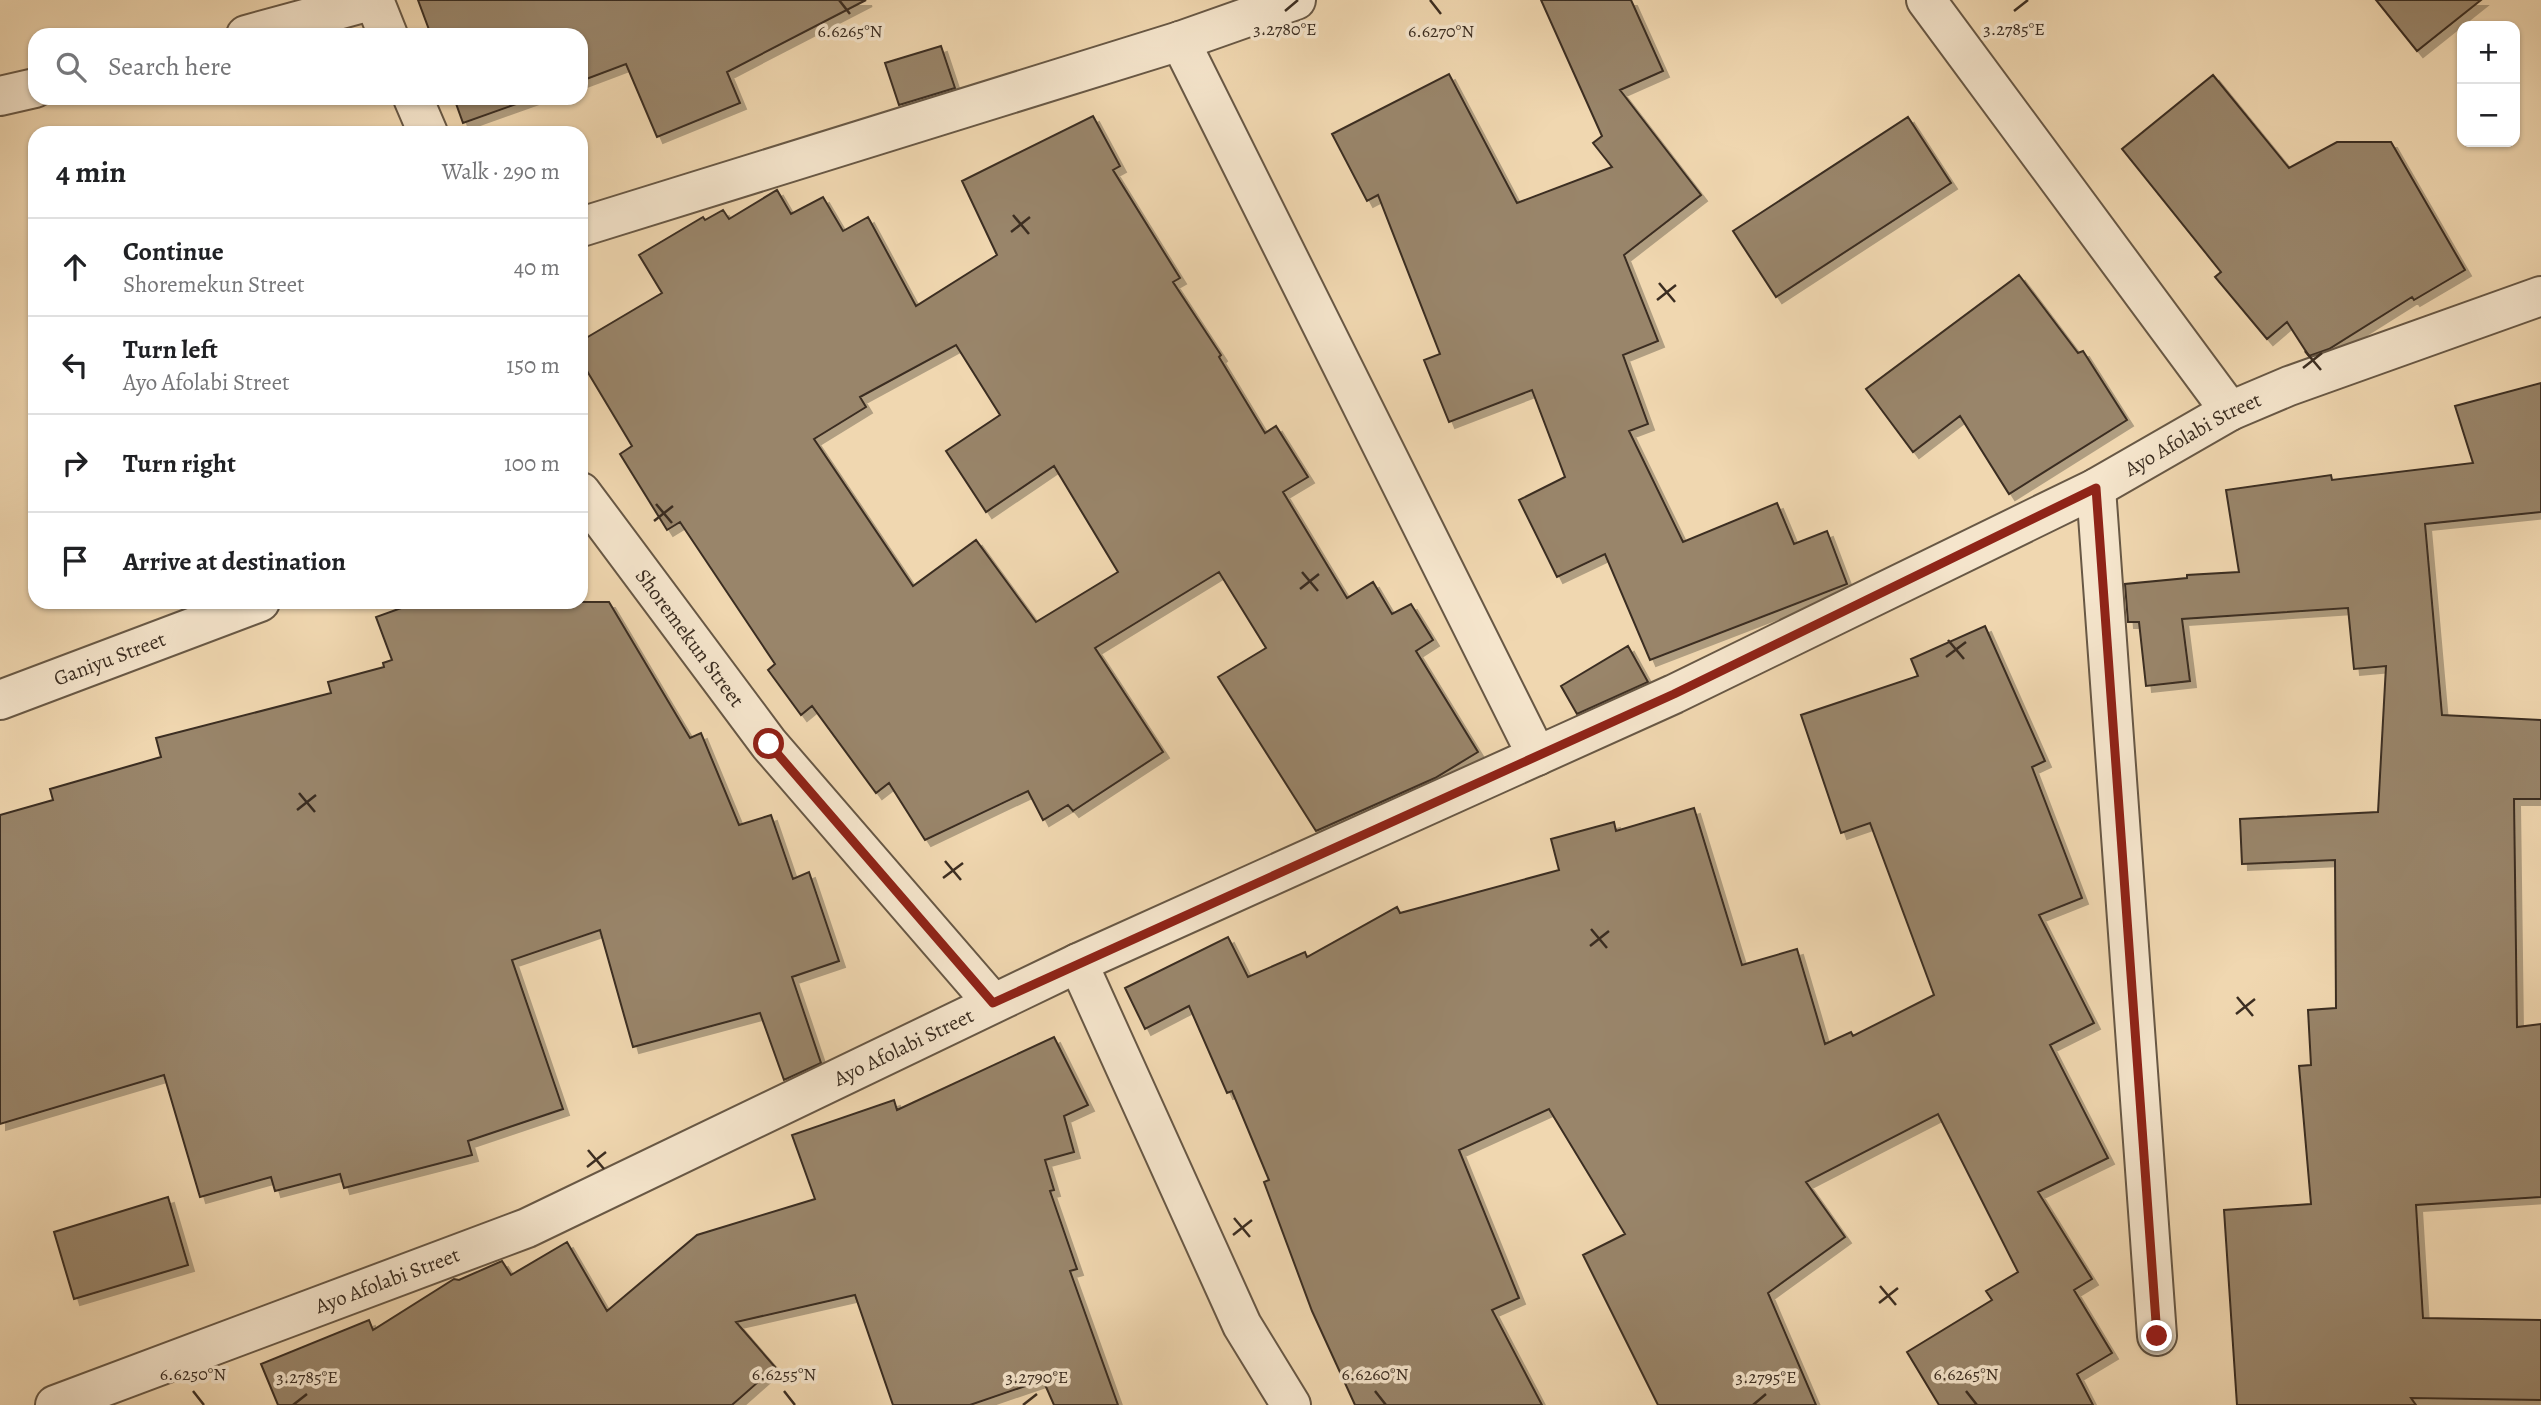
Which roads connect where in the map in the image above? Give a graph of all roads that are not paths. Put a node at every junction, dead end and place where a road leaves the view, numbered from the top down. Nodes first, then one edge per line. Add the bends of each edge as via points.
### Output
1 (374, 0) edge
2 (1296, 0) edge
3 (1926, 0) edge
4 (272, 28) edge
5 (385, 28) edge
6 (1180, 41) junction
7 (28, 90) edge
8 (0, 96) edge
9 (416, 105) edge
10 (425, 126) edge
11 (588, 225) edge
12 (2541, 296) edge
13 (2230, 411) junction
14 (2096, 488) junction
15 (588, 501) edge
16 (241, 609) edge
17 (0, 700) edge
18 (1536, 756) junction
19 (1078, 963) junction
20 (993, 1003) junction
21 (2157, 1336) dead end
22 (55, 1405) edge
23 (1291, 1405) edge

1 - 4 street
1 - 5 street
2 - 6 street
3 - 13 street
6 - 11 street
6 - 18 street
7 - 8 street
9 - 10 street
12 - 13 street, Ayo Afolabi Street
13 - 14 street, Ayo Afolabi Street
14 - 18 street, Ayo Afolabi Street via 1674,694
14 - 21 street
15 - 20 street, Shoremekun Street via 769,744
16 - 17 street, Ganiyu Street
18 - 19 street, Ayo Afolabi Street
19 - 20 street, Ayo Afolabi Street
19 - 23 street via 1242,1325
20 - 22 street, Ayo Afolabi Street via 527,1227

